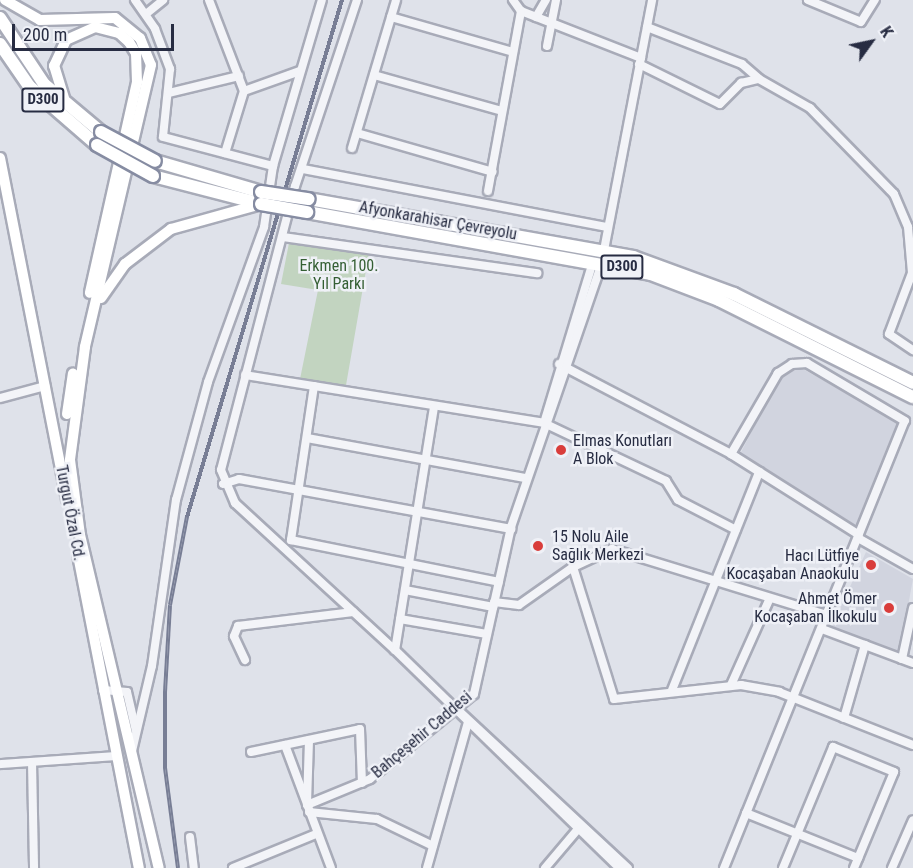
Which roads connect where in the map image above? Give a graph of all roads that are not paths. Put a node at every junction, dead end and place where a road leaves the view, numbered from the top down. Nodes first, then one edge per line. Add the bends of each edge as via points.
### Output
1 (5, 0) edge
2 (135, 0) edge
3 (163, 0) edge
4 (208, 0) edge
5 (322, 0) edge
6 (357, 0) edge
7 (396, 0) edge
8 (513, 0) edge
9 (546, 0) edge
10 (556, 0) edge
11 (652, 0) edge
12 (808, 0) edge
13 (875, 0) edge
14 (521, 11) junction
15 (146, 14) junction
16 (391, 17) junction
17 (536, 17) junction
18 (0, 18) edge
19 (552, 23) junction
20 (647, 27) junction
21 (0, 44) edge
22 (547, 46) dead end
23 (513, 52) junction
24 (640, 61) junction
25 (300, 71) junction
26 (374, 75) junction
27 (239, 76) junction
28 (759, 79) junction
29 (244, 91) junction
30 (169, 93) junction
31 (72, 111) junction
32 (502, 111) junction
33 (357, 133) junction
34 (352, 148) dead end
35 (225, 153) junction
36 (0, 158) edge
37 (273, 166) junction
38 (303, 169) junction
39 (493, 172) junction
40 (488, 191) dead end
41 (261, 198) junction
42 (608, 227) junction
43 (283, 237) junction
44 (604, 250) junction
45 (598, 262) junction
46 (537, 273) dead end
47 (94, 308) junction
48 (913, 350) edge
49 (563, 366) junction
50 (245, 375) junction
51 (913, 383) edge
52 (45, 386) junction
53 (314, 386) junction
54 (913, 397) edge
55 (0, 398) edge
56 (434, 406) junction
57 (544, 423) junction
58 (307, 438) junction
59 (731, 454) junction
60 (426, 457) junction
61 (759, 472) junction
62 (526, 478) junction
63 (223, 484) junction
64 (69, 488) junction
65 (298, 490) junction
66 (419, 511) junction
67 (511, 529) junction
68 (736, 530) junction
69 (858, 536) junction
70 (410, 564) junction
71 (573, 567) junction
72 (913, 569) edge
73 (499, 582) junction
74 (715, 582) junction
75 (405, 590) junction
76 (770, 598) junction
77 (494, 605) junction
78 (913, 608) edge
79 (353, 612) junction
80 (827, 615) junction
81 (400, 619) junction
82 (822, 628) junction
83 (487, 634) junction
84 (865, 645) junction
85 (395, 650) junction
86 (902, 659) junction
87 (244, 660) dead end
88 (913, 663) edge
89 (731, 685) junction
90 (116, 689) junction
91 (103, 690) junction
92 (672, 690) junction
93 (794, 698) junction
94 (454, 708) junction
95 (844, 718) junction
96 (468, 721) junction
97 (137, 734) junction
98 (309, 740) junction
99 (285, 746) junction
100 (913, 746) edge
101 (251, 752) dead end
102 (116, 756) junction
103 (131, 756) junction
104 (32, 762) junction
105 (0, 764) edge
106 (362, 783) junction
107 (308, 809) junction
108 (746, 813) junction
109 (913, 820) edge
110 (578, 829) junction
111 (316, 834) junction
112 (796, 834) junction
113 (190, 837) dead end
114 (910, 837) edge
115 (434, 846) junction
116 (858, 858) junction
117 (34, 868) edge
118 (140, 868) edge
119 (159, 868) edge
120 (194, 868) edge
121 (233, 868) edge
122 (331, 868) edge
123 (428, 868) edge
124 (545, 868) edge
125 (619, 868) edge
126 (628, 868) edge
127 (724, 868) edge
128 (783, 868) edge
129 (854, 868) edge
130 (892, 868) edge

1 - 47 main road via 40,20 115,18 129,27 147,52 149,86
2 - 15 street
3 - 15 street
4 - 27 street
5 - 25 street
6 - 38 street
7 - 16 street
8 - 14 street
9 - 17 street
10 - 19 street
11 - 20 street
12 - 13 street via 861,22
14 - 17 street
14 - 23 street
15 - 30 street via 170,69
16 - 23 street
16 - 26 street
17 - 19 street
18 - 31 highway, Afyonkarahisar Çevreyolu / D300 via 38,76
19 - 22 street
19 - 24 street
20 - 24 street
20 - 28 street via 742,64
21 - 41 highway, Afyonkarahisar Çevreyolu / D300, bridge via 29,86 97,145 153,176
23 - 32 street
24 - 28 street via 720,104 741,83
24 - 42 street
25 - 29 street
25 - 37 street
26 - 32 street
26 - 33 street
27 - 29 street
27 - 30 street
28 - 48 street via 810,108 899,202 908,227 912,273 889,333
29 - 35 street
30 - 35 street via 163,136
31 - 41 highway, Afyonkarahisar Çevreyolu / D300, bridge via 101,132 155,161
31 - 64 main road via 56,85 59,49 85,29 119,33 136,54 139,68 68,394
32 - 39 street
33 - 34 street
33 - 39 street
35 - 37 street
36 - 52 main road, Turgut Özal Cd.
37 - 97 street via 264,227 208,382 176,500
38 - 42 street
38 - 43 street
39 - 40 street
41 - 44 highway, Afyonkarahisar Çevreyolu / D300, bridge via 308,199
41 - 45 highway, Afyonkarahisar Çevreyolu / D300, bridge via 307,212
41 - 47 main road via 194,218 166,232 125,264
42 - 44 street
43 - 46 street
43 - 50 street
44 - 51 highway, Afyonkarahisar Çevreyolu / D300 via 723,290
45 - 49 street, Bahçeşehir Caddesi
45 - 54 highway, Afyonkarahisar Çevreyolu / D300 via 719,300
47 - 64 main road via 71,427
49 - 57 street, Bahçeşehir Caddesi
49 - 59 street
50 - 53 street
50 - 63 street via 222,460
52 - 55 street
52 - 64 main road, Turgut Özal Cd.
53 - 56 street
53 - 58 street
56 - 57 street
56 - 60 street
57 - 62 street, Bahçeşehir Caddesi
57 - 68 street via 666,481 678,500
58 - 60 street
58 - 65 street
59 - 61 street
59 - 69 street via 778,373 792,364 807,363 900,413 905,421
60 - 62 street
60 - 66 street
61 - 68 street
61 - 69 street
62 - 67 street, Bahçeşehir Caddesi
63 - 65 street via 239,480
63 - 79 street via 235,503
64 - 90 main road, Turgut Özal Cd.
64 - 91 main road, Turgut Özal Cd.
65 - 66 street
65 - 70 street via 291,540
66 - 67 street
66 - 70 street
67 - 73 street, Bahçeşehir Caddesi
68 - 74 street
69 - 72 street
69 - 80 street
70 - 73 street
70 - 75 street
71 - 74 street via 612,549
71 - 77 street via 519,605
71 - 92 street via 614,699
73 - 77 street, Bahçeşehir Caddesi
74 - 76 street
74 - 92 street
75 - 77 street
75 - 81 street
76 - 80 street
76 - 89 street
77 - 83 street, Bahçeşehir Caddesi
78 - 86 street
79 - 85 street
79 - 87 street via 238,626 234,636
80 - 82 street
81 - 83 street
81 - 85 street
82 - 84 street
82 - 93 street
83 - 94 street, Bahçeşehir Caddesi via 474,694
84 - 86 street
84 - 95 street
85 - 94 street
86 - 88 street
89 - 92 street
89 - 93 street
90 - 91 street
90 - 97 street via 127,692
90 - 103 main road, Turgut Özal Cd.
91 - 102 main road, Turgut Özal Cd.
93 - 95 street
93 - 108 street
94 - 96 street
94 - 106 street, Bahçeşehir Caddesi
95 - 100 street
96 - 110 street
96 - 115 street
96 - 126 street
97 - 103 street
98 - 99 street
98 - 106 street via 360,729
98 - 107 street
99 - 101 street
99 - 107 street
102 - 104 street
102 - 118 main road, Turgut Özal Cd.
103 - 119 main road, Turgut Özal Cd.
104 - 105 street
104 - 117 street
106 - 107 street, Bahçeşehir Caddesi
107 - 111 street
107 - 115 street via 377,819
108 - 112 street
108 - 127 street
109 - 114 street
110 - 124 street
110 - 125 street
111 - 121 street
111 - 122 street
112 - 116 street
112 - 116 street via 833,747 894,772
112 - 128 street
113 - 120 street
114 - 130 street
115 - 123 street
116 - 129 street

